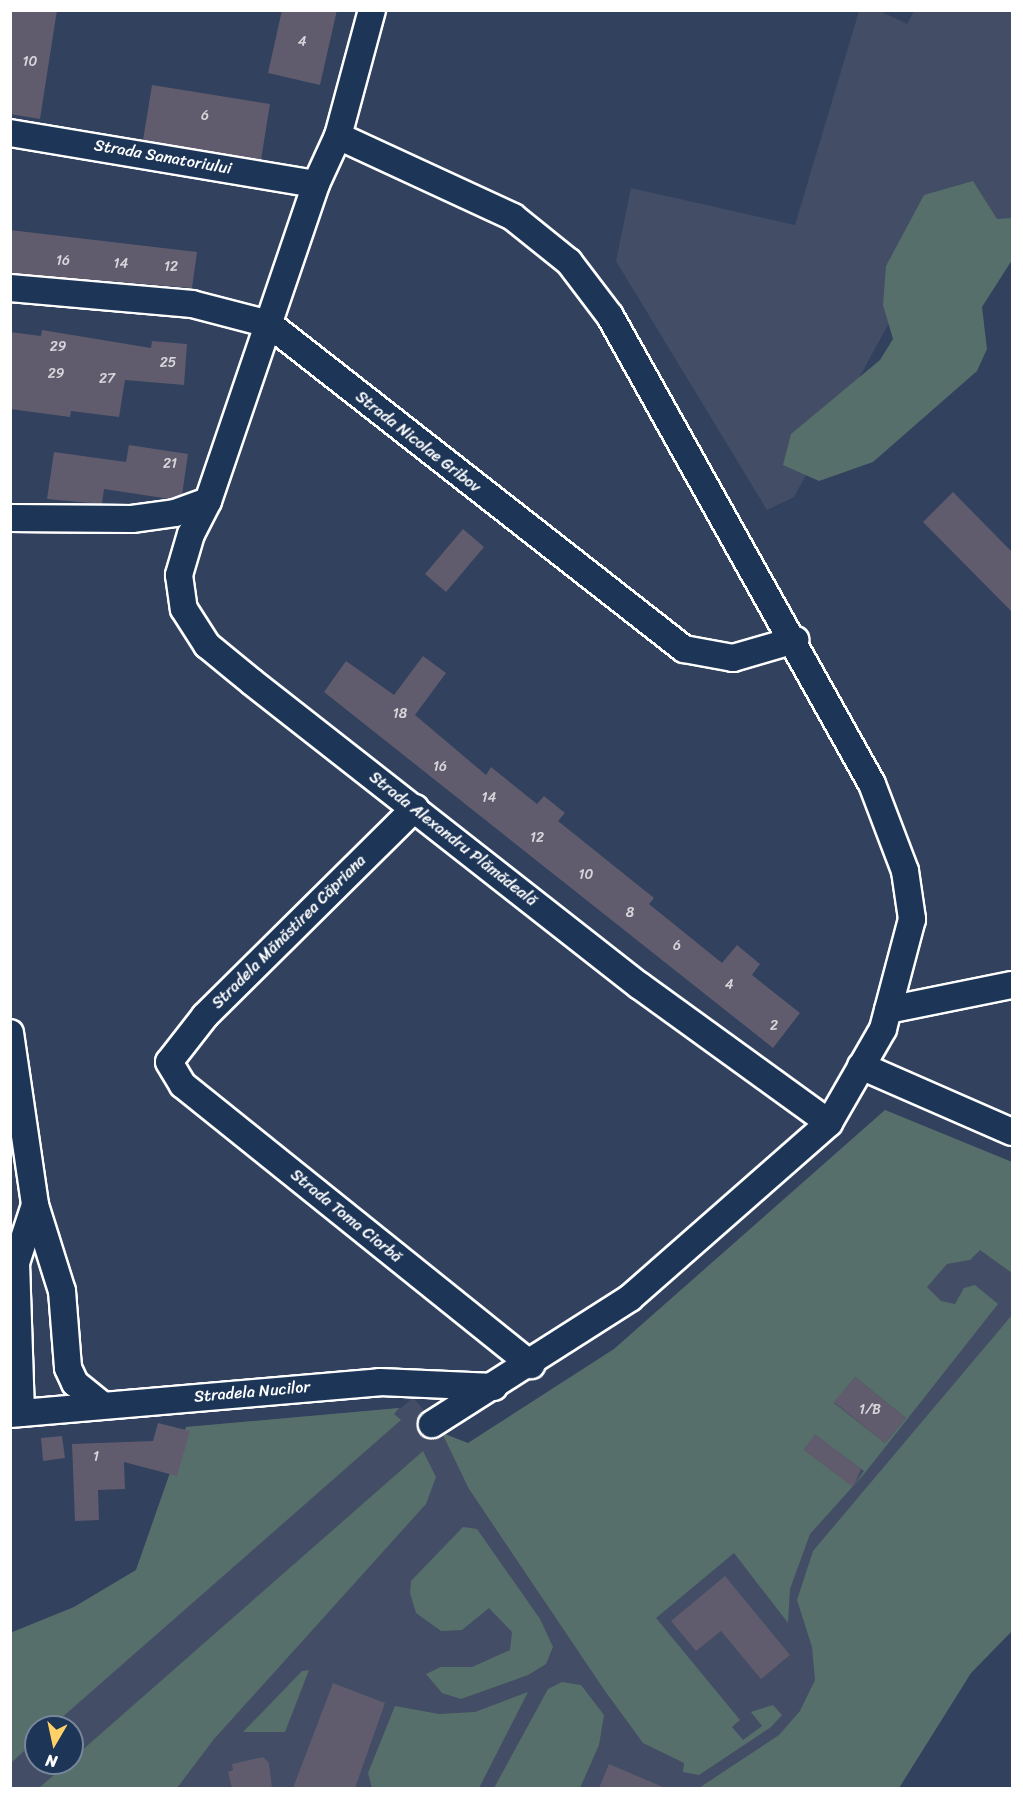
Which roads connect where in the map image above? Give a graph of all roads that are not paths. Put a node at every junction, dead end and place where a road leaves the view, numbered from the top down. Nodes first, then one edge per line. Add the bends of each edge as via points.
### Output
1 (372, 10) edge
2 (10, 133) edge
3 (338, 136) junction
4 (316, 184) junction
5 (10, 288) edge
6 (269, 324) junction
7 (208, 501) junction
8 (10, 518) edge
9 (795, 640) junction
10 (415, 808) junction
11 (1012, 985) edge
12 (888, 1010) junction
13 (10, 1033) edge
14 (169, 1062) joint
15 (861, 1066) junction
16 (829, 1123) junction
17 (1012, 1132) edge
18 (35, 1205) junction
19 (531, 1365) junction
20 (494, 1387) junction
21 (101, 1404) junction
22 (16, 1414) edge
23 (432, 1424) dead end

1 - 3 street, Strada Alexandru Plămădeală
2 - 4 street, Strada Sanatoriului
3 - 4 street, Strada Alexandru Plămădeală
3 - 9 street via 513,217 569,262 610,316
4 - 6 street, Strada Alexandru Plămădeală
5 - 6 street, Strada Nicolae Gribov via 192,304
6 - 7 street, Strada Alexandru Plămădeală
6 - 9 street, Strada Nicolae Gribov via 684,649 733,658
7 - 8 street via 175,513 132,519
7 - 10 street, Strada Alexandru Plămădeală via 190,534 179,575 184,609 207,645
9 - 12 street via 872,784 906,871 912,919
10 - 14 street, Stradela Mănăstirea Căpriana via 205,1016
10 - 16 street, Strada Alexandru Plămădeală via 640,986
11 - 12 street
12 - 15 street
13 - 18 street
14 - 19 street, Strada Toma Ciorbă via 183,1085
15 - 16 street
15 - 17 street
16 - 19 street via 630,1298
18 - 21 street via 62,1290 68,1368 75,1383
18 - 22 street via 16,1263
19 - 20 street
20 - 21 street, Stradela Nucilor via 380,1382
20 - 23 street
21 - 22 street, Stradela Nucilor

